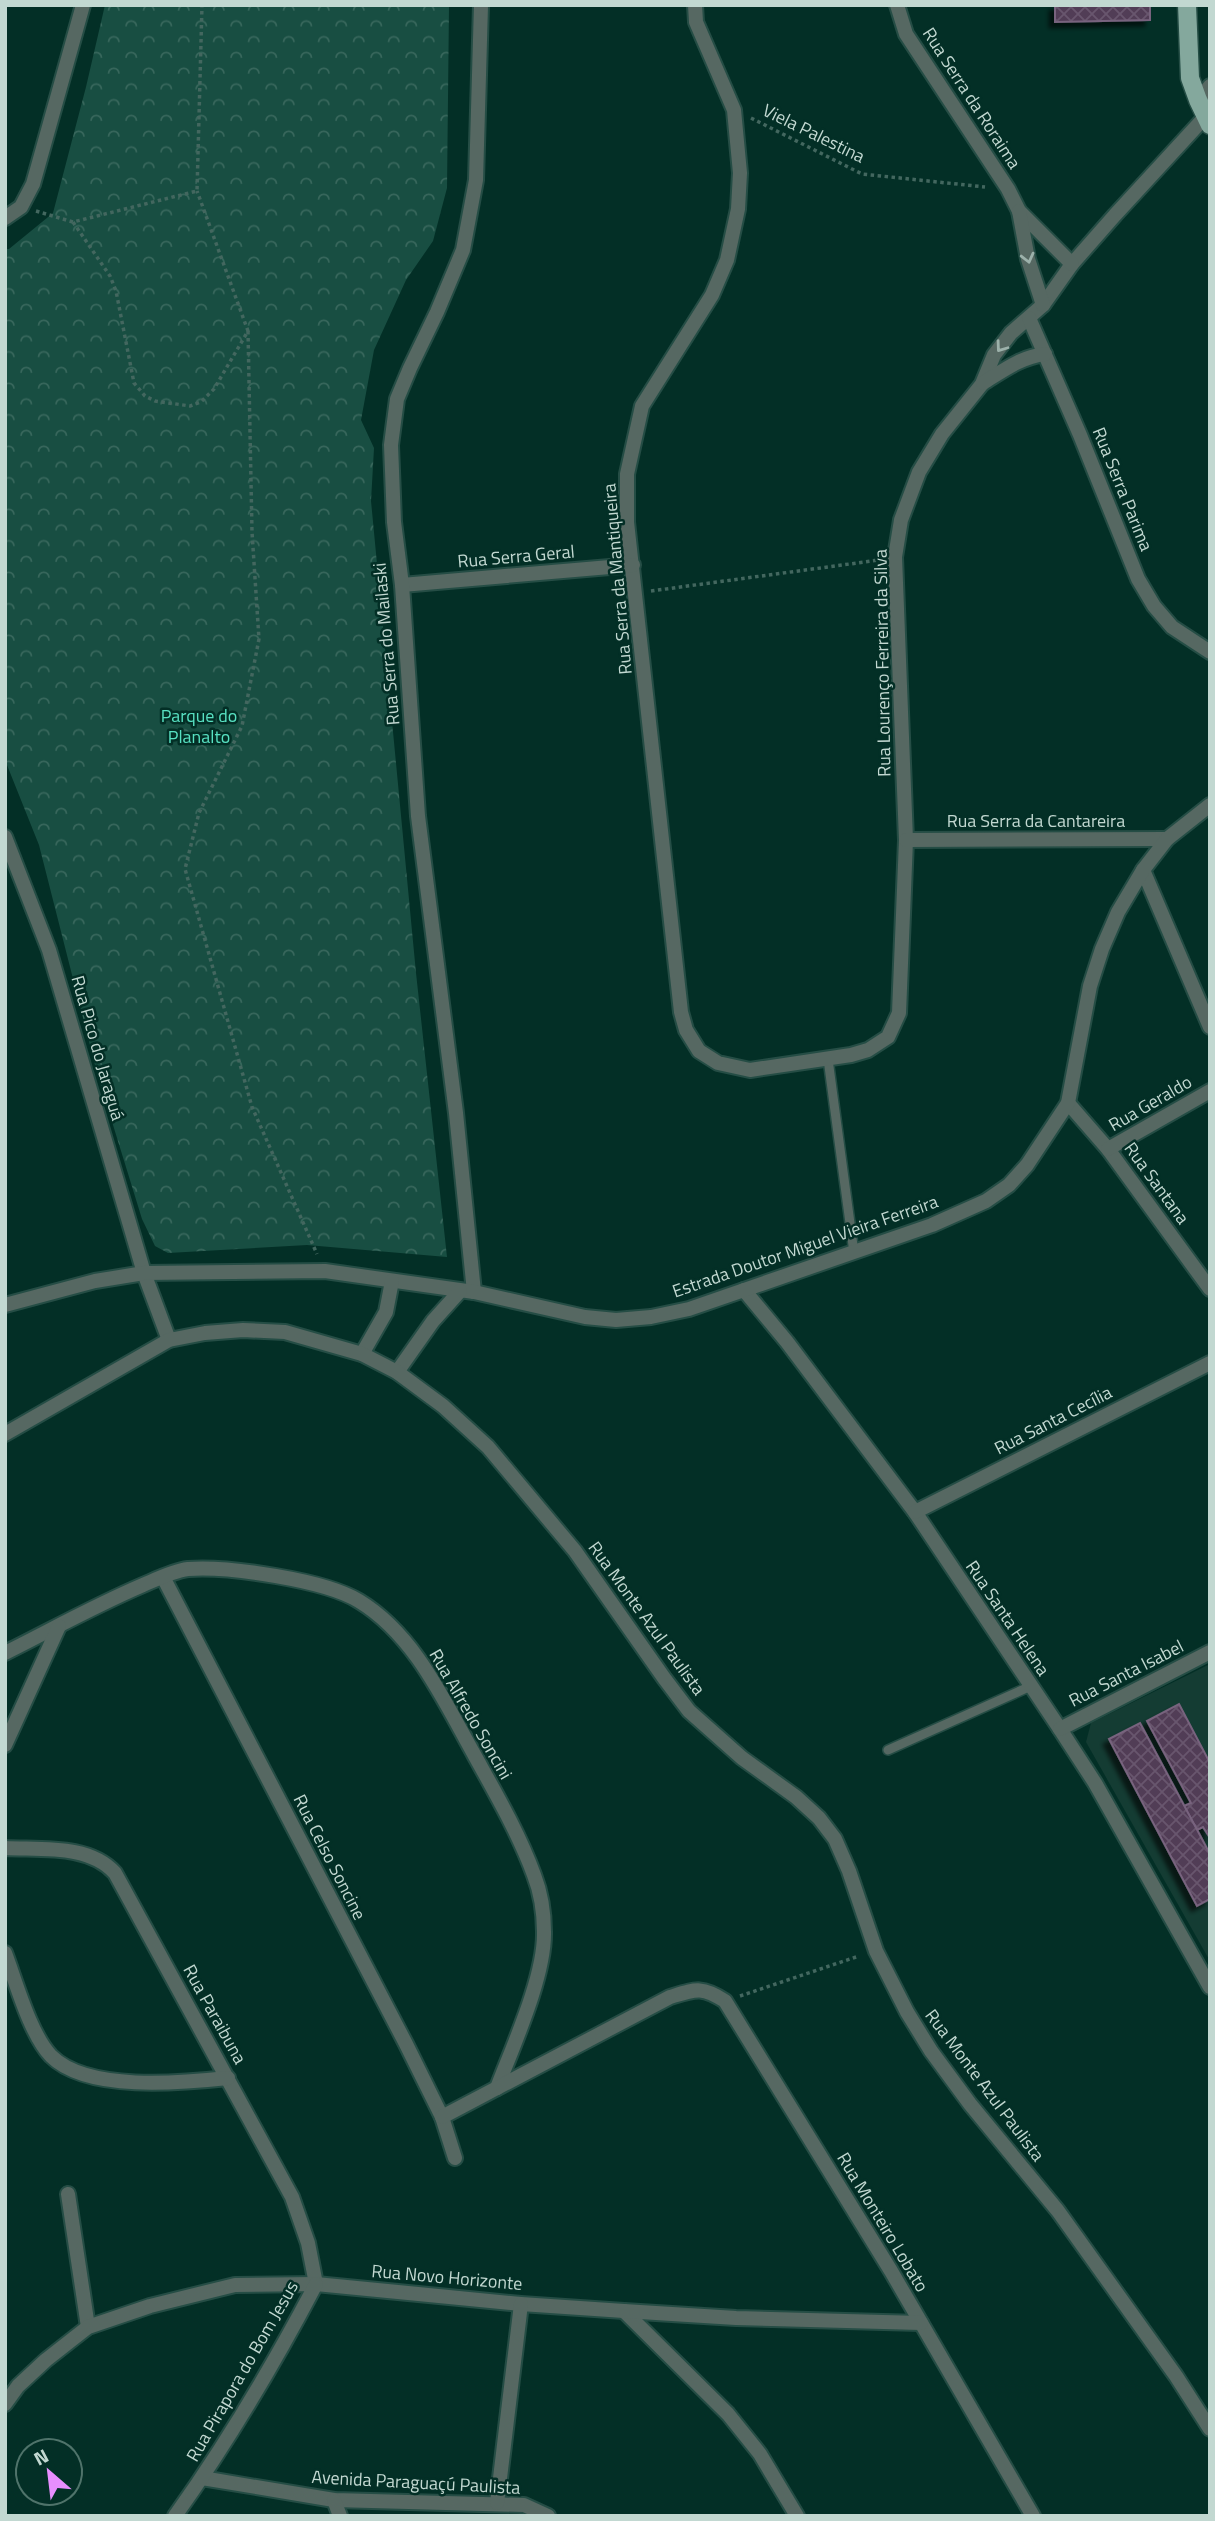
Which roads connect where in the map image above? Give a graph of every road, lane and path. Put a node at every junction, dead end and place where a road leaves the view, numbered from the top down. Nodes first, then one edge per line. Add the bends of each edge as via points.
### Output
1 (83, 5) edge
2 (202, 5) edge
3 (481, 5) edge
4 (695, 5) edge
5 (897, 5) edge
6 (1186, 5) edge
7 (1206, 107) edge
8 (734, 110) junction
9 (1008, 189) junction
10 (197, 191) junction
11 (21, 206) junction
12 (1019, 211) junction
13 (5, 218) edge
14 (73, 222) junction
15 (1072, 264) junction
16 (1043, 305) junction
17 (1029, 318) junction
18 (248, 331) junction
19 (1045, 354) junction
20 (982, 384) junction
21 (895, 557) junction
22 (633, 565) junction
23 (402, 585) junction
24 (635, 593) junction
25 (1210, 652) edge
26 (1210, 806) edge
27 (5, 837) edge
28 (1167, 839) junction
29 (906, 840) junction
30 (1143, 870) junction
31 (1210, 1027) edge
32 (699, 1051) joint
33 (828, 1059) junction
34 (1210, 1091) edge
35 (1068, 1103) junction
36 (1108, 1149) junction
37 (854, 1253) junction
38 (325, 1271) junction
39 (144, 1273) junction
40 (392, 1281) junction
41 (1210, 1289) edge
42 (744, 1290) junction
43 (467, 1291) junction
44 (5, 1306) edge
45 (169, 1340) junction
46 (362, 1354) junction
47 (1210, 1363) edge
48 (397, 1372) junction
49 (5, 1434) edge
50 (915, 1512) junction
51 (163, 1577) junction
52 (59, 1626) junction
53 (1210, 1652) edge
54 (5, 1653) edge
55 (1031, 1686) junction
56 (1060, 1729) junction
57 (5, 1745) edge
58 (888, 1750) dead end
59 (5, 1848) edge
60 (876, 1951) junction
61 (5, 1953) edge
62 (1210, 1987) edge
63 (724, 2001) junction
64 (228, 2078) junction
65 (497, 2088) junction
66 (442, 2117) junction
67 (455, 2158) dead end
68 (68, 2194) dead end
69 (316, 2284) junction
70 (521, 2304) junction
71 (624, 2311) junction
72 (921, 2323) junction
73 (89, 2328) junction
74 (5, 2404) edge
75 (1210, 2429) edge
76 (202, 2478) junction
77 (334, 2500) junction
78 (497, 2503) junction
79 (175, 2516) edge
80 (340, 2516) edge
81 (548, 2516) edge
82 (797, 2516) edge
83 (1032, 2516) edge

1 - 11 street via 33,184
2 - 10 path
3 - 23 street, Rua Serra do Mailaski via 476,180 465,239 438,312 397,399 390,445
4 - 8 street, Rua Serra da Mantiqueira via 696,22
5 - 9 street, Rua Serra da Roraima via 906,34
6 - 7 main road via 1191,78
7 - 15 street, Rua Lourenço Ferreira da Silva
8 - 9 path, Viela Palestina via 862,173
8 - 22 street, Rua Serra da Mantiqueira via 740,173 727,260 698,318 642,406 634,436 627,474
9 - 12 street, Rua Serra da Roraima
10 - 14 path
10 - 18 path
11 - 13 street
11 - 14 path
12 - 15 street, Rua Serra da Roraima
12 -> 16 street, Rua Serra da Roraima
14 - 18 path via 110,276 134,383 145,396 190,406 201,401 214,389
15 - 16 street, Rua Lourenço Ferreira da Silva
16 - 17 street, Rua Lourenço Ferreira da Silva
17 - 19 street, Rua Serra Parima
17 -> 20 street, Rua Lourenço Ferreira da Silva via 994,355
18 - 38 path via 259,639 242,726 199,813 185,869 252,1107
19 - 20 street, Rua Lourenço Ferreira da Silva via 1012,364
19 - 25 street, Rua Serra Parima via 1138,579 1172,627
20 - 21 street, Rua Lourenço Ferreira da Silva via 919,472 901,520
21 - 24 path
21 - 29 street, Rua Lourenço Ferreira da Silva
22 - 23 street, Rua Serra Geral
22 - 24 street, Rua Serra da Mantiqueira
23 - 43 street, Rua Serra do Mailaski via 418,816 456,1113
24 - 32 street, Rua Serra da Mantiqueira via 681,1012
26 - 28 street, Estrada Doutor Miguel Vieira Ferreira
27 - 39 street, Rua Pico do Jaraguá via 49,950
28 - 29 street, Rua Serra da Cantareira
28 - 30 street, Estrada Doutor Miguel Vieira Ferreira
29 - 33 street, Rua Lourenço Ferreira da Silva via 899,1013 888,1037 868,1050
30 - 31 street
30 - 35 street, Estrada Doutor Miguel Vieira Ferreira via 1118,912 1090,986
32 - 33 street, Rua Lourenço Ferreira da Silva via 718,1063 750,1070
33 - 37 lane
34 - 36 street, Rua Geraldo
35 - 36 street, Rua Santana
35 - 37 street, Estrada Doutor Miguel Vieira Ferreira via 1027,1165 1001,1191 932,1224
36 - 41 street, Rua Santana
37 - 42 street, Estrada Doutor Miguel Vieira Ferreira
38 - 39 street, Estrada Doutor Miguel Vieira Ferreira
38 - 40 street, Estrada Doutor Miguel Vieira Ferreira
39 - 44 street, Estrada Doutor Miguel Vieira Ferreira via 95,1281
39 - 45 street, Rua Pico do Jaraguá
40 - 43 street, Estrada Doutor Miguel Vieira Ferreira
40 - 46 street via 386,1312
42 - 43 street, Estrada Doutor Miguel Vieira Ferreira via 689,1309 616,1321
42 - 50 street, Rua Santa Helena
43 - 48 street via 433,1321
45 - 46 street, Rua Monte Azul Paulista via 243,1330 285,1332
45 - 49 street
46 - 48 street, Rua Monte Azul Paulista
47 - 50 street, Rua Santa Cecília
48 - 60 street, Rua Monte Azul Paulista via 488,1447 575,1551 689,1711 819,1818 835,1839 849,1871
50 - 55 street, Rua Santa Helena
51 - 52 street, Rua Alfredo Soncini
51 - 65 street, Rua Alfredo Soncini via 204,1568 272,1575 323,1588 358,1600 390,1624 415,1654 517,1836 543,1905 542,1963
51 - 66 street, Rua Celso Soncine
52 - 54 street, Rua Alfredo Soncini
52 - 57 street
53 - 56 street, Rua Santa Isabel
55 - 56 street, Rua Santa Helena
55 - 58 lane
56 - 62 street, Rua Santa Helena
59 - 64 street, Rua Paraibuna via 76,1853 106,1863 123,1885
60 - 63 path
60 - 75 street, Rua Monte Azul Paulista via 931,2051 1058,2211
61 - 64 street via 42,2044 65,2067 79,2074 145,2083
63 - 65 street via 709,1990 670,1997
63 - 72 street, Rua Monteiro Lobato
64 - 69 street, Rua Paraibuna via 292,2197
65 - 66 street
66 - 67 street, Rua Celso Soncine
68 - 73 street
69 - 70 street, Rua Novo Horizonte
69 - 73 street, Rua Novo Horizonte via 235,2286 150,2306
69 - 76 street, Rua Pirapora do Bom Jesus
70 - 71 street, Rua Novo Horizonte
70 - 78 street
71 - 72 street, Rua Novo Horizonte
71 - 82 street via 727,2414 760,2454
72 - 83 street, Rua Monteiro Lobato
73 - 74 street, Rua Novo Horizonte via 46,2360
76 - 77 street, Avenida Paraguaçú Paulista
76 - 79 street
77 - 78 street, Avenida Paraguaçú Paulista
77 - 80 street
78 - 81 street, Avenida Paraguaçú Paulista via 524,2505

